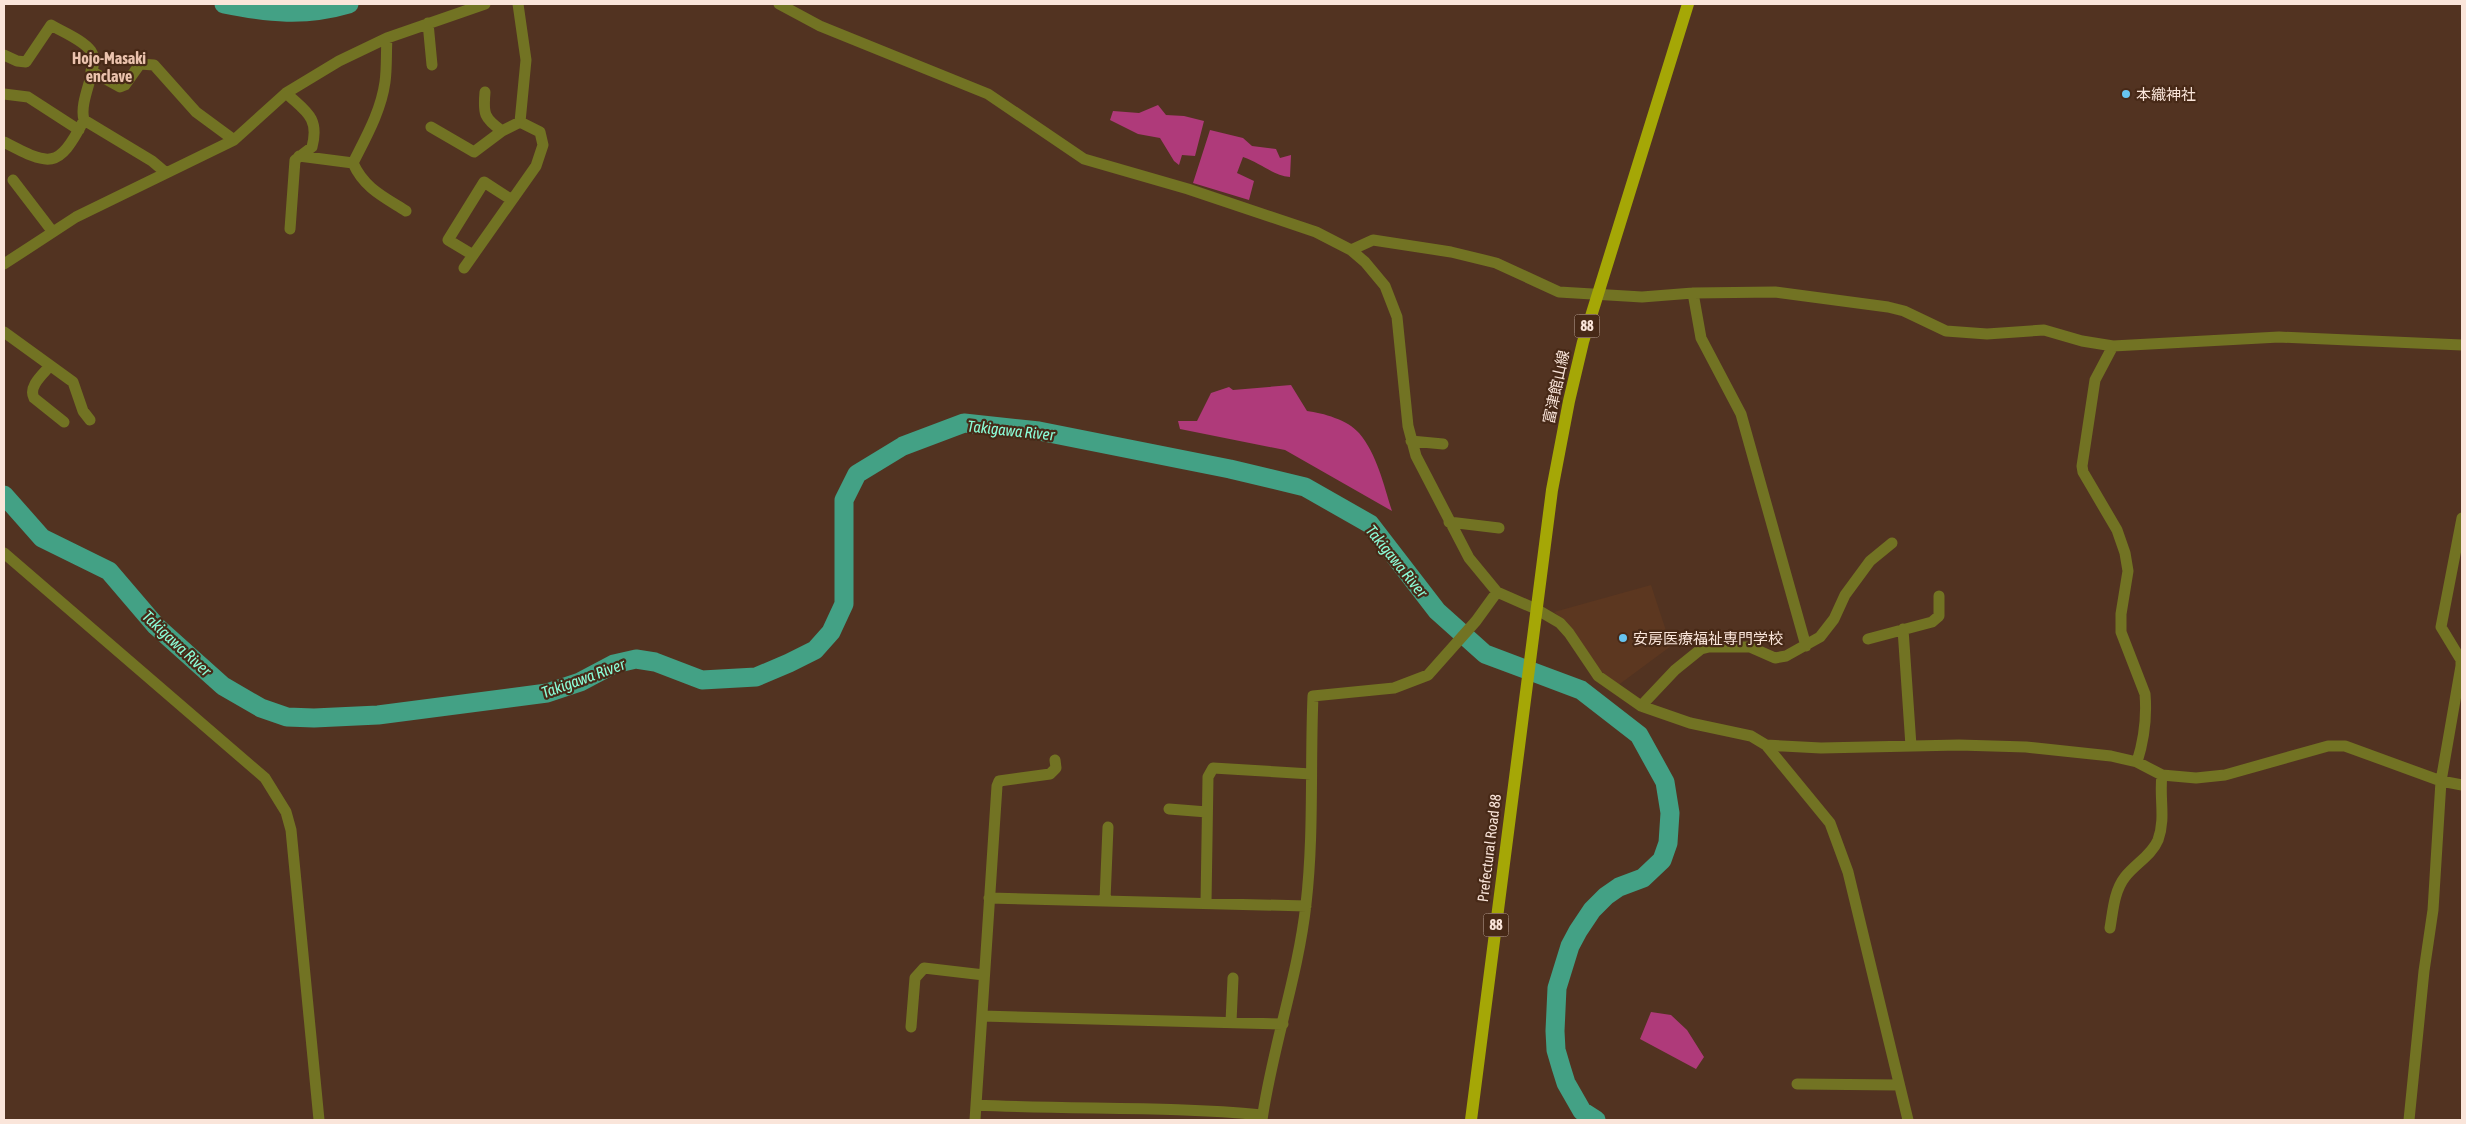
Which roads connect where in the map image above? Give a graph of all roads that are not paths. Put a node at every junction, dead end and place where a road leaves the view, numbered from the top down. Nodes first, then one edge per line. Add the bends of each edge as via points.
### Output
1 (485, 4) edge
2 (518, 4) edge
3 (779, 4) edge
4 (1688, 4) edge
5 (428, 23) junction
6 (387, 38) junction
7 (4, 55) edge
8 (432, 65) dead end
9 (91, 71) junction
10 (486, 92) dead end
11 (286, 93) junction
12 (4, 94) edge
13 (520, 122) junction
14 (81, 125) junction
15 (431, 127) dead end
16 (502, 131) junction
17 (234, 140) junction
18 (4, 142) edge
19 (299, 156) junction
20 (353, 163) junction
21 (165, 172) junction
22 (13, 180) dead end
23 (512, 200) junction
24 (406, 211) dead end
25 (290, 229) dead end
26 (52, 231) junction
27 (1351, 250) junction
28 (473, 255) junction
29 (4, 264) edge
30 (464, 268) dead end
31 (1693, 293) junction
32 (1597, 294) junction
33 (4, 334) edge
34 (2462, 345) edge
35 (2113, 346) junction
36 (49, 367) junction
37 (90, 420) dead end
38 (64, 422) dead end
39 (1411, 441) junction
40 (1443, 444) dead end
41 (2462, 518) edge
42 (1450, 522) junction
43 (1499, 528) dead end
44 (1892, 543) dead end
45 (4, 554) edge
46 (2458, 557) edge
47 (1497, 592) junction
48 (1939, 596) dead end
49 (1536, 609) junction
50 (1904, 629) junction
51 (1868, 639) dead end
52 (1806, 646) junction
53 (1641, 706) junction
54 (1521, 730) joint
55 (1766, 746) junction
56 (1911, 746) junction
57 (1055, 760) dead end
58 (2137, 762) junction
59 (1312, 774) junction
60 (2162, 775) junction
61 (2441, 780) junction
62 (2462, 785) edge
63 (1169, 809) dead end
64 (1207, 812) junction
65 (1108, 827) dead end
66 (989, 898) junction
67 (1105, 900) junction
68 (1206, 903) junction
69 (1306, 906) junction
70 (2110, 928) dead end
71 (984, 975) junction
72 (1233, 978) dead end
73 (982, 1016) junction
74 (1230, 1022) junction
75 (1283, 1024) junction
76 (911, 1027) dead end
77 (1797, 1084) dead end
78 (1899, 1086) junction
79 (976, 1105) junction
80 (1262, 1118) edge
81 (318, 1120) edge
82 (976, 1120) edge
83 (1471, 1120) edge
84 (1908, 1120) edge
85 (2409, 1120) edge

1 - 5 street
2 - 13 street via 526,60
3 - 27 street via 820,26 988,94 1084,159 1256,211 1316,232
4 - 32 main road, 富津館山線 / 88
5 - 6 street
5 - 8 street
6 - 11 street via 339,61
6 - 20 street via 381,99
7 - 9 street via 26,62 51,25 91,52 94,61
9 - 14 street via 82,100
9 - 17 street via 120,87 140,64 154,65 196,112
10 - 16 street via 484,109 488,121
11 - 17 street
11 - 19 street via 312,118 315,126 312,146
12 - 14 street via 28,97
13 - 16 street
13 - 23 street via 540,132 543,145 536,166
14 - 18 street via 66,151 47,161
14 - 21 street via 136,150
15 - 16 street via 474,152
17 - 21 street
19 - 20 street
19 - 25 street via 295,160
20 - 24 street via 359,177
21 - 26 street
22 - 26 street
23 - 28 street
23 - 28 street via 484,182 448,240
26 - 29 street
27 - 32 street via 1373,240 1451,252 1496,263 1559,292
27 - 39 street via 1376,274 1393,300 1400,333
28 - 30 street
31 - 32 street via 1642,297
31 - 35 street via 1775,292 1888,307 1946,331 1988,334 2044,330
31 - 52 street via 1701,338 1741,414
32 - 49 main road, 富津館山線 / 88 via 1569,401 1552,490
33 - 36 street
34 - 35 street via 2279,336
35 - 58 street via 2095,380 2082,466 2117,530 2125,553 2128,571 2121,632 2146,705 2144,740
36 - 37 street via 72,382
36 - 38 street via 32,389 32,394
39 - 40 street
39 - 42 street
41 - 46 street
42 - 43 street
42 - 47 street via 1469,558
44 - 52 street via 1870,561 1845,595 1834,619 1820,637
45 - 81 street via 227,743 276,792 291,830
46 - 61 street via 2441,627 2461,660 2461,666
47 - 49 street
47 - 59 street via 1428,675 1394,688 1314,696
48 - 50 street via 1939,616 1932,622
49 - 53 street via 1560,623 1598,676
49 - 54 main road, 富津館山線 / 88
50 - 51 street
50 - 56 street
52 - 53 street via 1775,658 1750,647 1709,647 1675,670
53 - 55 street via 1690,723 1751,736
54 - 83 main road, Prefectural Road 88 / 88
55 - 56 street
55 - 78 street via 1830,823 1839,844
56 - 58 street via 2026,747
57 - 66 street via 1056,768 1050,774 998,781
58 - 60 street
59 - 64 street via 1213,768 1208,777
59 - 69 street
60 - 61 street via 2196,778 2225,775 2328,746 2345,746
60 - 70 street via 2163,821 2158,839 2154,848 2118,888
61 - 62 street
61 - 85 street via 2434,901
63 - 64 street
64 - 68 street
65 - 67 street
66 - 67 street
66 - 71 street
67 - 68 street
68 - 69 street
69 - 75 street
71 - 73 street
71 - 76 street via 924,968 915,978
72 - 74 street
73 - 74 street
73 - 79 street
74 - 75 street
75 - 80 street
77 - 78 street
78 - 84 street
79 - 80 street via 1107,1110 1204,1109
79 - 82 street

